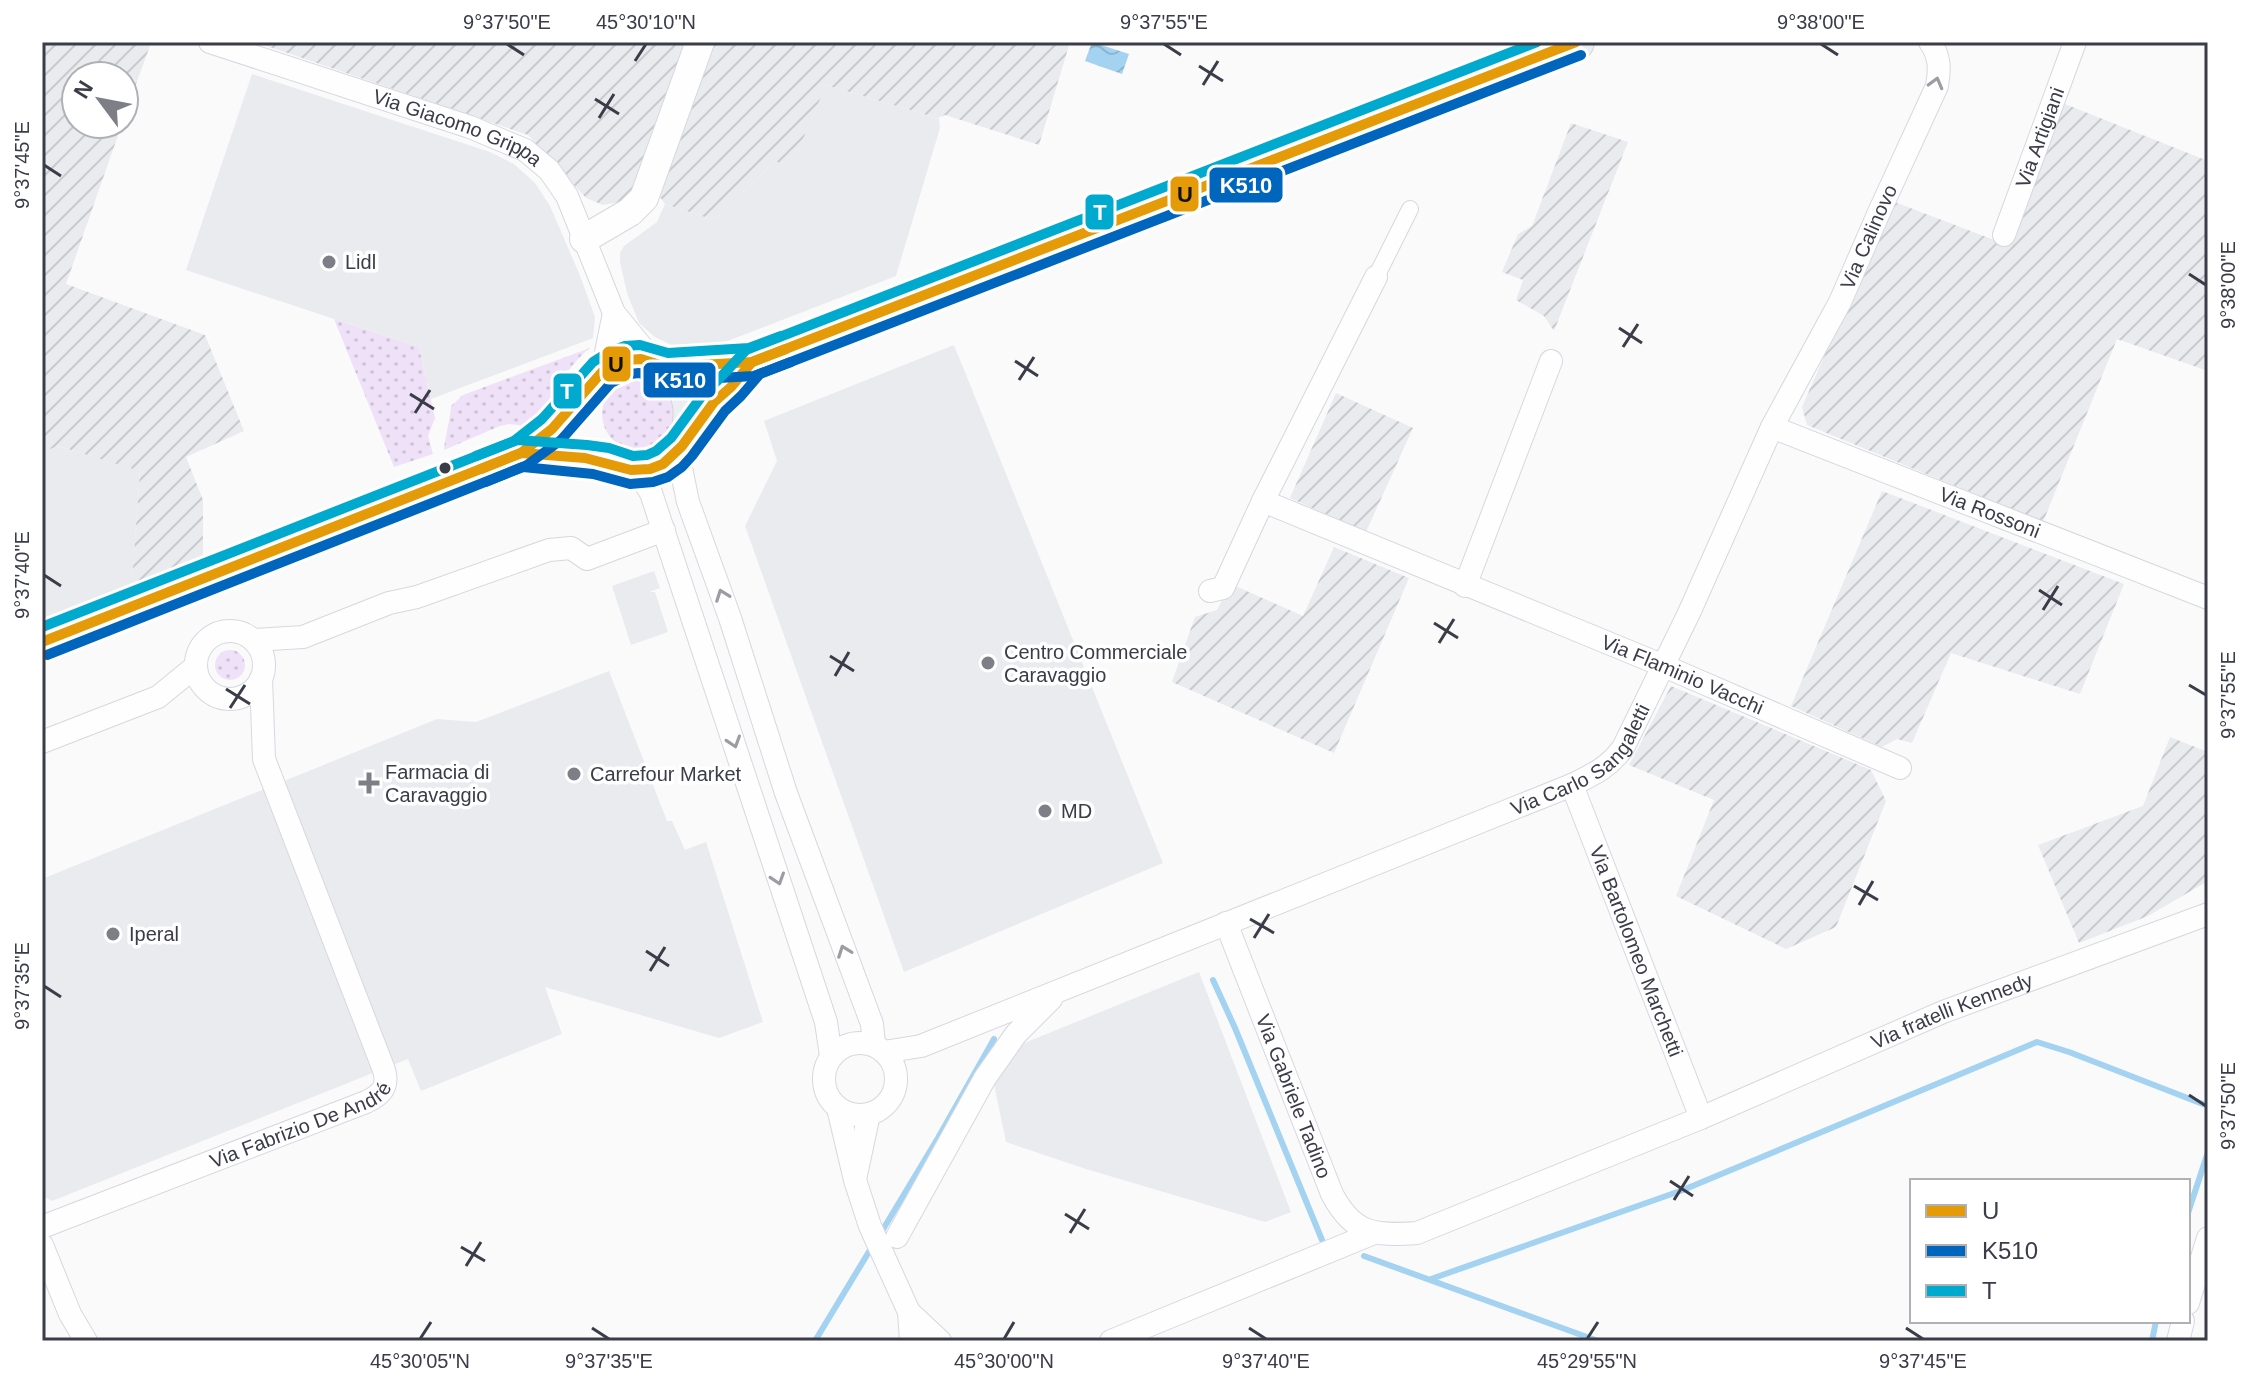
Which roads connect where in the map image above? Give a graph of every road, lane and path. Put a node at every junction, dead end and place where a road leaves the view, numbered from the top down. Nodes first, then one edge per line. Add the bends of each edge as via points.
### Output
1 (210, 42) edge
2 (700, 42) edge
3 (1576, 42) edge
4 (1930, 42) edge
5 (2075, 42) edge
6 (1530, 50) edge
7 (1410, 209) dead end
8 (2004, 235) dead end
9 (584, 239) junction
10 (1376, 277) joint
11 (614, 313) junction
12 (1551, 361) dead end
13 (752, 362) junction
14 (660, 364) junction
15 (598, 377) junction
16 (1772, 427) junction
17 (682, 447) junction
18 (521, 453) junction
19 (623, 466) junction
20 (1263, 501) junction
21 (664, 530) junction
22 (1465, 586) junction
23 (1210, 591) dead end
24 (2208, 598) edge
25 (303, 637) junction
26 (253, 640) junction
27 (42, 642) edge
28 (196, 666) junction
29 (1664, 666) junction
30 (262, 674) junction
31 (158, 697) junction
32 (218, 697) junction
33 (264, 732) junction
34 (42, 742) edge
35 (1900, 768) dead end
36 (1572, 785) junction
37 (786, 793) junction
38 (754, 805) junction
39 (2208, 914) edge
40 (1226, 923) junction
41 (1057, 993) junction
42 (921, 1046) junction
43 (879, 1049) junction
44 (831, 1056) junction
45 (896, 1080) junction
46 (838, 1108) junction
47 (869, 1114) junction
48 (1701, 1118) junction
49 (855, 1180) junction
50 (42, 1227) edge
51 (1374, 1233) junction
52 (897, 1237) dead end
53 (2208, 1238) edge
54 (42, 1245) edge
55 (2190, 1296) edge
56 (909, 1312) junction
57 (86, 1341) edge
58 (911, 1341) edge
59 (940, 1341) edge
60 (1111, 1341) edge

1 - 9 street, Via Giacomo Grippa via 525,150 549,170 567,196
2 - 9 street via 644,198
3 - 6 main road
16 -> 4 street, Via Calinovo via 1840,302 1937,86 1939,60
5 - 8 street, Via Artigiani
6 - 13 main road
7 - 10 street
9 - 11 street, Via Giacomo Grippa
10 - 20 street
11 - 14 street, Via Giacomo Grippa
11 - 15 street
12 - 22 street
13 - 14 main road
13 - 17 main road
14 - 15 main road via 627,360
14 - 17 main road via 679,377 693,408
15 - 18 main road via 552,429
15 - 19 main road via 585,398 585,434 595,450
16 - 24 street, Via Rossoni
16 - 29 street, Via Carlo Sangaletti
17 - 19 main road via 652,468
37 -> 17 street via 688,502
18 - 19 main road
18 - 27 main road
19 - 21 street via 651,493
20 - 22 street, Via Flaminio Vacchi
20 - 23 street via 1223,588
21 - 25 street via 587,559 571,548 549,550
21 -> 38 street
22 - 29 street, Via Flaminio Vacchi
25 - 26 street
25 - 30 street
26 - 28 street via 237,632 218,633 203,645
26 - 30 street via 260,648
28 - 31 street
28 - 32 street via 199,681
29 - 35 street, Via Flaminio Vacchi
29 - 36 street, Via Carlo Sangaletti via 1623,748 1602,770
30 - 32 street via 249,694 231,700
30 - 33 street, Via Fabrizio De André
31 - 32 street
31 - 34 street
32 - 33 street
33 - 50 street, Via Fabrizio De André via 264,759 384,1070 384,1088 366,1102
36 - 40 street, Via Carlo Sangaletti
36 - 48 street, Via Bartolomeo Marchetti
37 - 38 street
43 -> 37 street
38 -> 44 street via 826,1022
39 - 48 street, Via fratelli Kennedy via 1943,1012
40 - 41 street
40 - 51 street, Via Gabriele Tadino via 1332,1194 1356,1225
41 - 42 street
41 - 52 street via 1016,1034 985,1078
42 - 43 street
42 - 45 street
43 - 44 street via 847,1045
43 - 45 street via 894,1065
44 - 46 street via 824,1087
45 - 47 street via 890,1100
46 - 47 street
46 - 49 street
47 - 49 street
48 - 51 street via 1417,1233
49 - 56 street
51 - 60 street
53 - 55 street
54 - 57 street
56 - 58 street
56 - 59 street

